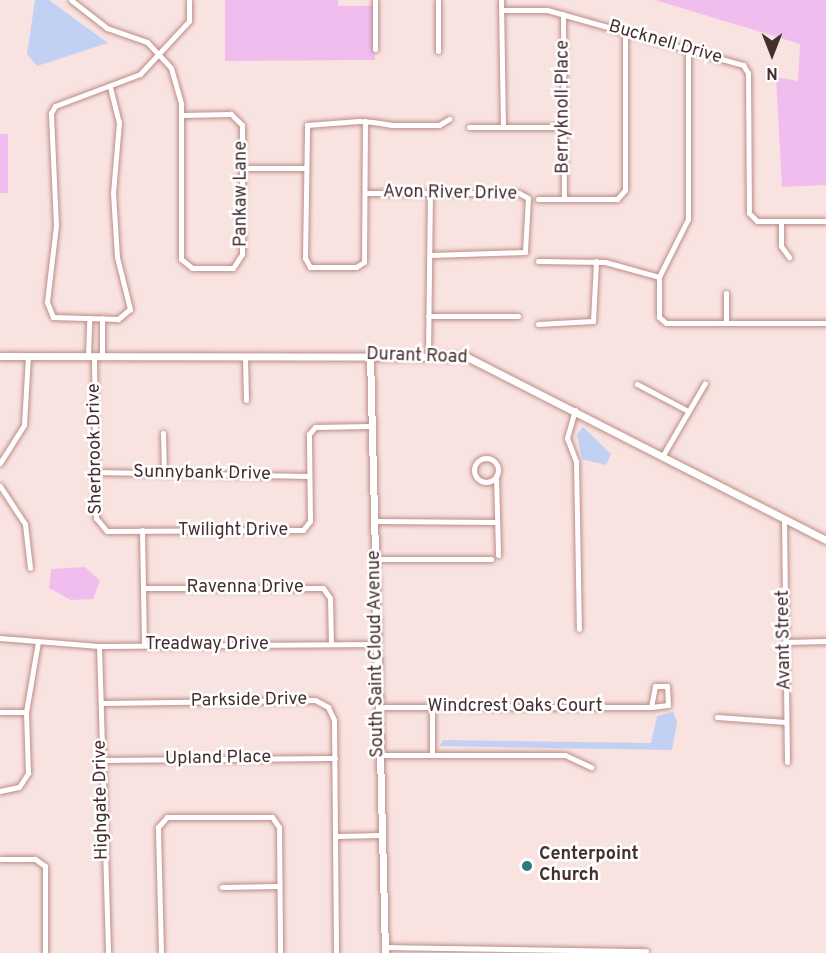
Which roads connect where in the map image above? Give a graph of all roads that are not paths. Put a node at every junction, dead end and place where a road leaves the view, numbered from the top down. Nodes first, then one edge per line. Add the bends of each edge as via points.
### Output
1 (71, 0) edge
2 (189, 0) edge
3 (375, 0) edge
4 (438, 0) edge
5 (501, 0) edge
6 (502, 10) junction
7 (564, 15) junction
8 (625, 32) junction
9 (375, 49) dead end
10 (688, 50) junction
11 (438, 51) dead end
12 (161, 54) junction
13 (110, 87) junction
14 (181, 115) junction
15 (449, 119) dead end
16 (365, 121) junction
17 (470, 127) dead end
18 (502, 127) junction
19 (564, 127) junction
20 (243, 168) junction
21 (305, 168) junction
22 (430, 192) junction
23 (365, 193) junction
24 (564, 199) junction
25 (538, 200) dead end
26 (781, 221) junction
27 (826, 221) edge
28 (430, 255) junction
29 (789, 257) dead end
30 (538, 261) dead end
31 (596, 261) junction
32 (659, 277) junction
33 (726, 293) dead end
34 (428, 316) junction
35 (518, 316) dead end
36 (89, 318) junction
37 (102, 318) junction
38 (726, 323) junction
39 (826, 323) edge
40 (538, 324) dead end
41 (428, 354) junction
42 (370, 355) junction
43 (0, 356) edge
44 (28, 356) junction
45 (95, 356) junction
46 (245, 356) junction
47 (705, 383) dead end
48 (637, 384) dead end
49 (246, 400) dead end
50 (575, 409) junction
51 (688, 411) junction
52 (370, 426) junction
53 (163, 433) dead end
54 (663, 455) junction
55 (0, 463) edge
56 (96, 472) junction
57 (164, 474) junction
58 (309, 476) junction
59 (496, 476) junction
60 (0, 486) edge
61 (784, 518) junction
62 (374, 521) junction
63 (497, 522) junction
64 (142, 530) junction
65 (826, 540) edge
66 (498, 555) dead end
67 (374, 559) junction
68 (491, 559) dead end
69 (30, 568) dead end
70 (143, 588) junction
71 (579, 629) dead end
72 (0, 638) edge
73 (826, 641) edge
74 (38, 642) junction
75 (786, 642) junction
76 (331, 644) junction
77 (377, 644) junction
78 (144, 645) junction
79 (99, 646) junction
80 (102, 703) junction
81 (378, 706) junction
82 (432, 707) junction
83 (651, 707) junction
84 (0, 712) edge
85 (26, 712) junction
86 (717, 717) dead end
87 (786, 722) junction
88 (379, 755) junction
89 (432, 755) junction
90 (334, 758) junction
91 (101, 760) junction
92 (787, 762) dead end
93 (591, 766) dead end
94 (0, 791) edge
95 (381, 835) junction
96 (337, 836) junction
97 (0, 859) edge
98 (279, 886) junction
99 (222, 887) dead end
100 (385, 950) edge
101 (646, 951) dead end
102 (45, 953) edge
103 (108, 953) edge
104 (161, 953) edge
105 (280, 953) edge
106 (336, 953) edge

1 - 12 street via 107,28
2 - 12 street via 189,21
3 - 9 street
4 - 11 street
5 - 6 street
6 - 7 street, Bucknell Drive
6 - 18 street
7 - 8 street, Bucknell Drive
7 - 19 street, Berryknoll Place
8 - 10 street, Bucknell Drive
8 - 24 street via 625,190 617,199
10 - 26 street, Bucknell Drive via 743,65 748,73 749,213 757,222
10 - 32 street via 688,219
12 - 13 street via 140,74
12 - 14 street, Pankaw Lane via 177,84
13 - 36 street via 55,106 51,113 56,225 48,311 52,317
13 - 37 street via 119,122 113,193 117,258 130,309 118,319
14 - 20 street, Pankaw Lane via 239,119
14 - 20 street, Pankaw Lane via 183,264 240,264
15 - 16 street via 430,125
16 - 21 street via 310,122 304,132
16 - 23 street
17 - 18 street
18 - 19 street
19 - 24 street, Berryknoll Place
20 - 21 street
21 - 23 street via 305,258 310,267 356,267 364,262
22 - 23 street, Avon River Drive
22 - 28 street
22 - 28 street, Avon River Drive via 519,193 529,204 525,252
24 - 25 street
26 - 27 street, Bucknell Drive
26 - 29 street via 781,246
28 - 34 street
30 - 31 street
31 - 32 street
31 - 40 street via 593,321
32 - 38 street via 659,317 666,323
33 - 38 street
34 - 35 street
34 - 41 street
36 - 37 street
36 - 45 street
37 - 45 street
38 - 39 street
41 - 42 street, Durant Road
41 - 50 street, Durant Road via 474,359
42 - 46 street, Durant Road
42 - 52 street, South Saint Cloud Avenue
43 - 44 street, Durant Road
44 - 45 street, Durant Road
44 - 55 street via 24,425
45 - 46 street, Durant Road
45 - 56 street, Sherbrook Drive
46 - 49 street
47 - 51 street
48 - 51 street
50 - 54 street, Durant Road
50 - 71 street via 567,438 576,461
51 - 54 street
52 - 58 street, Twilight Drive via 315,427 309,434
52 - 62 street, South Saint Cloud Avenue
53 - 57 street
54 - 61 street, Durant Road
56 - 57 street, Sunnybank Drive
56 - 64 street, Sherbrook Drive via 99,527
57 - 58 street, Sunnybank Drive
58 - 64 street, Twilight Drive via 310,521 303,530
59 - 59 street via 492,460 475,465 481,481
59 - 63 street
60 - 69 street via 25,524
61 - 65 street, Durant Road
61 - 75 street, Avant Street
62 - 63 street
62 - 67 street, South Saint Cloud Avenue
63 - 66 street
64 - 70 street
67 - 68 street
67 - 77 street, South Saint Cloud Avenue
70 - 76 street, Ravenna Drive via 323,588 330,598
70 - 78 street
72 - 74 street, Treadway Drive
73 - 75 street
74 - 79 street, Treadway Drive
74 - 85 street
75 - 87 street, Avant Street
76 - 77 street, Treadway Drive
76 - 78 street, Treadway Drive
77 - 81 street, South Saint Cloud Avenue
78 - 79 street, Treadway Drive
79 - 80 street, Highgate Drive
80 - 90 street, Parkside Drive via 315,700 328,707 334,720
80 - 91 street, Highgate Drive
81 - 82 street, Windcrest Oaks Court
81 - 88 street, South Saint Cloud Avenue
82 - 83 street, Windcrest Oaks Court
82 - 89 street
83 - 83 street via 668,705 667,686 655,686
84 - 85 street
85 - 94 street via 28,776 16,789
86 - 87 street
87 - 92 street, Avant Street
88 - 89 street
88 - 95 street, South Saint Cloud Avenue
89 - 93 street via 565,755
90 - 91 street, Upland Place
90 - 96 street, Parkside Drive
91 - 103 street, Highgate Drive
95 - 96 street
95 - 100 street, South Saint Cloud Avenue
96 - 106 street
97 - 102 street via 35,859 45,866
98 - 99 street
98 - 104 street via 279,827 272,817 167,817 158,827
98 - 105 street
100 - 101 street

